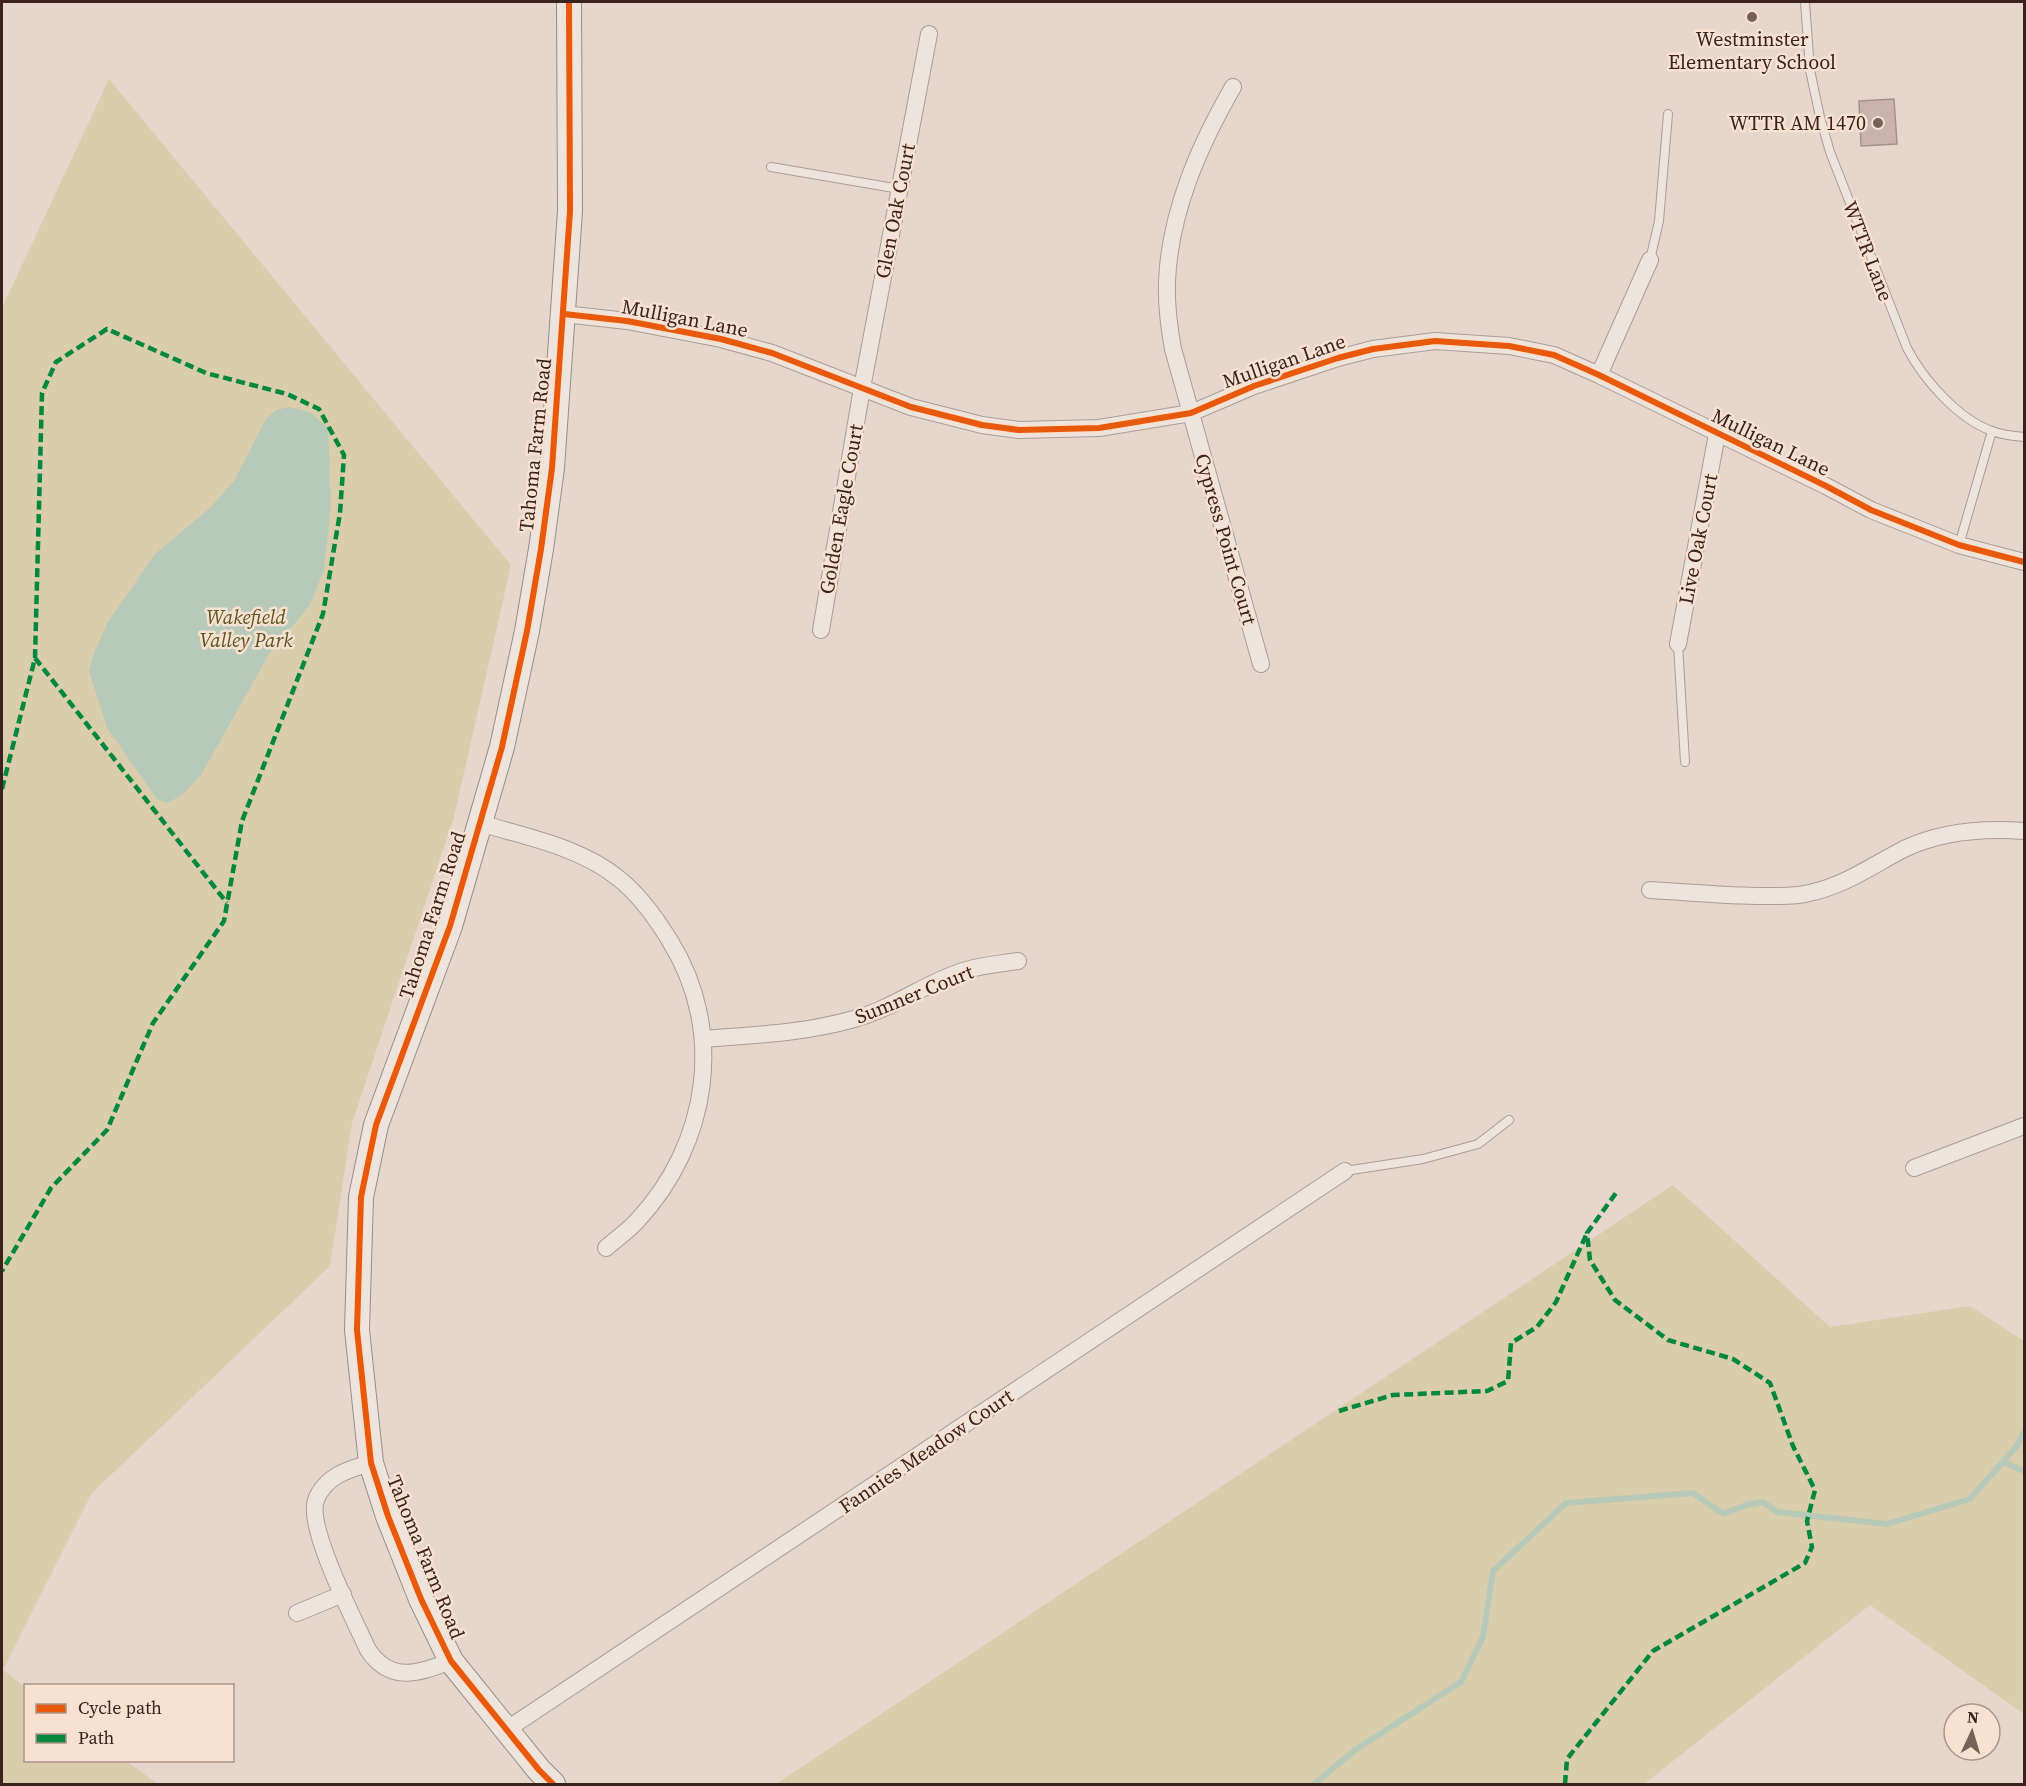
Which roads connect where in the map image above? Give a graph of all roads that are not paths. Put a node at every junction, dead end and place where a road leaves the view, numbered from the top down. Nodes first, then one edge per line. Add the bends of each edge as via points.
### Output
1 (569, 2) edge
2 (1805, 2) edge
3 (929, 34) dead end
4 (1233, 87) dead end
5 (1668, 114) dead end
6 (771, 167) dead end
7 (900, 189) junction
8 (1650, 260) joint
9 (564, 314) junction
10 (1599, 375) junction
11 (862, 388) junction
12 (1191, 413) junction
13 (1992, 431) junction
14 (1717, 434) junction
15 (2025, 437) edge
16 (1959, 545) junction
17 (2025, 562) edge
18 (821, 630) dead end
19 (1678, 644) joint
20 (1262, 664) dead end
21 (1685, 762) dead end
22 (480, 823) junction
23 (2025, 831) edge
24 (1650, 890) dead end
25 (1018, 961) dead end
26 (704, 1039) junction
27 (1509, 1120) dead end
28 (2025, 1126) edge
29 (1914, 1168) dead end
30 (1345, 1171) joint
31 (606, 1248) dead end
32 (371, 1463) junction
33 (343, 1593) junction
34 (297, 1613) dead end
35 (451, 1661) junction
36 (506, 1730) junction
37 (553, 1785) edge

1 - 9 street, Tahoma Farm Road via 570,211
2 - 13 lane, WTTR Lane via 1810,70 1820,117 1896,324 1916,365 1940,395
3 - 7 street, Glen Oak Court
4 - 12 street, Cypress Point Court via 1210,126 1193,167 1170,249 1168,315
5 - 8 lane via 1659,221
6 - 7 lane
7 - 11 street, Glen Oak Court
8 - 10 street
9 - 11 street, Mulligan Lane via 721,339 772,353
9 - 22 street, Tahoma Farm Road via 552,468 539,560 502,747
10 - 12 street, Mulligan Lane via 1554,355 1509,346 1435,341 1338,358 1254,386
10 - 14 street, Mulligan Lane
11 - 12 street, Mulligan Lane via 945,417 1019,430 1100,428
11 - 18 street, Golden Eagle Court
12 - 20 street, Cypress Point Court
13 - 15 lane, WTTR Lane
13 - 16 lane
14 - 16 street, Mulligan Lane via 1871,510
14 - 19 street, Live Oak Court
16 - 17 street, Mulligan Lane
19 - 21 lane
22 - 26 street via 595,863 638,897 687,971
22 - 32 street, Tahoma Farm Road via 450,926 376,1125 362,1197 357,1330
23 - 24 street via 1995,829 1947,834 1906,849 1835,885 1792,896
25 - 26 street, Sumner Court via 964,970 896,1004 854,1019 780,1033
26 - 31 street via 701,1095 686,1146 674,1170 637,1221
27 - 30 lane via 1478,1144 1423,1159
28 - 29 street
30 - 36 street, Fannies Meadow Court
32 - 33 street via 336,1476 315,1501 318,1530
32 - 35 street, Tahoma Farm Road via 404,1557
33 - 34 street
33 - 35 street via 368,1650 386,1668 399,1673 422,1672
35 - 36 street, Tahoma Farm Road
36 - 37 street, Tahoma Farm Road

